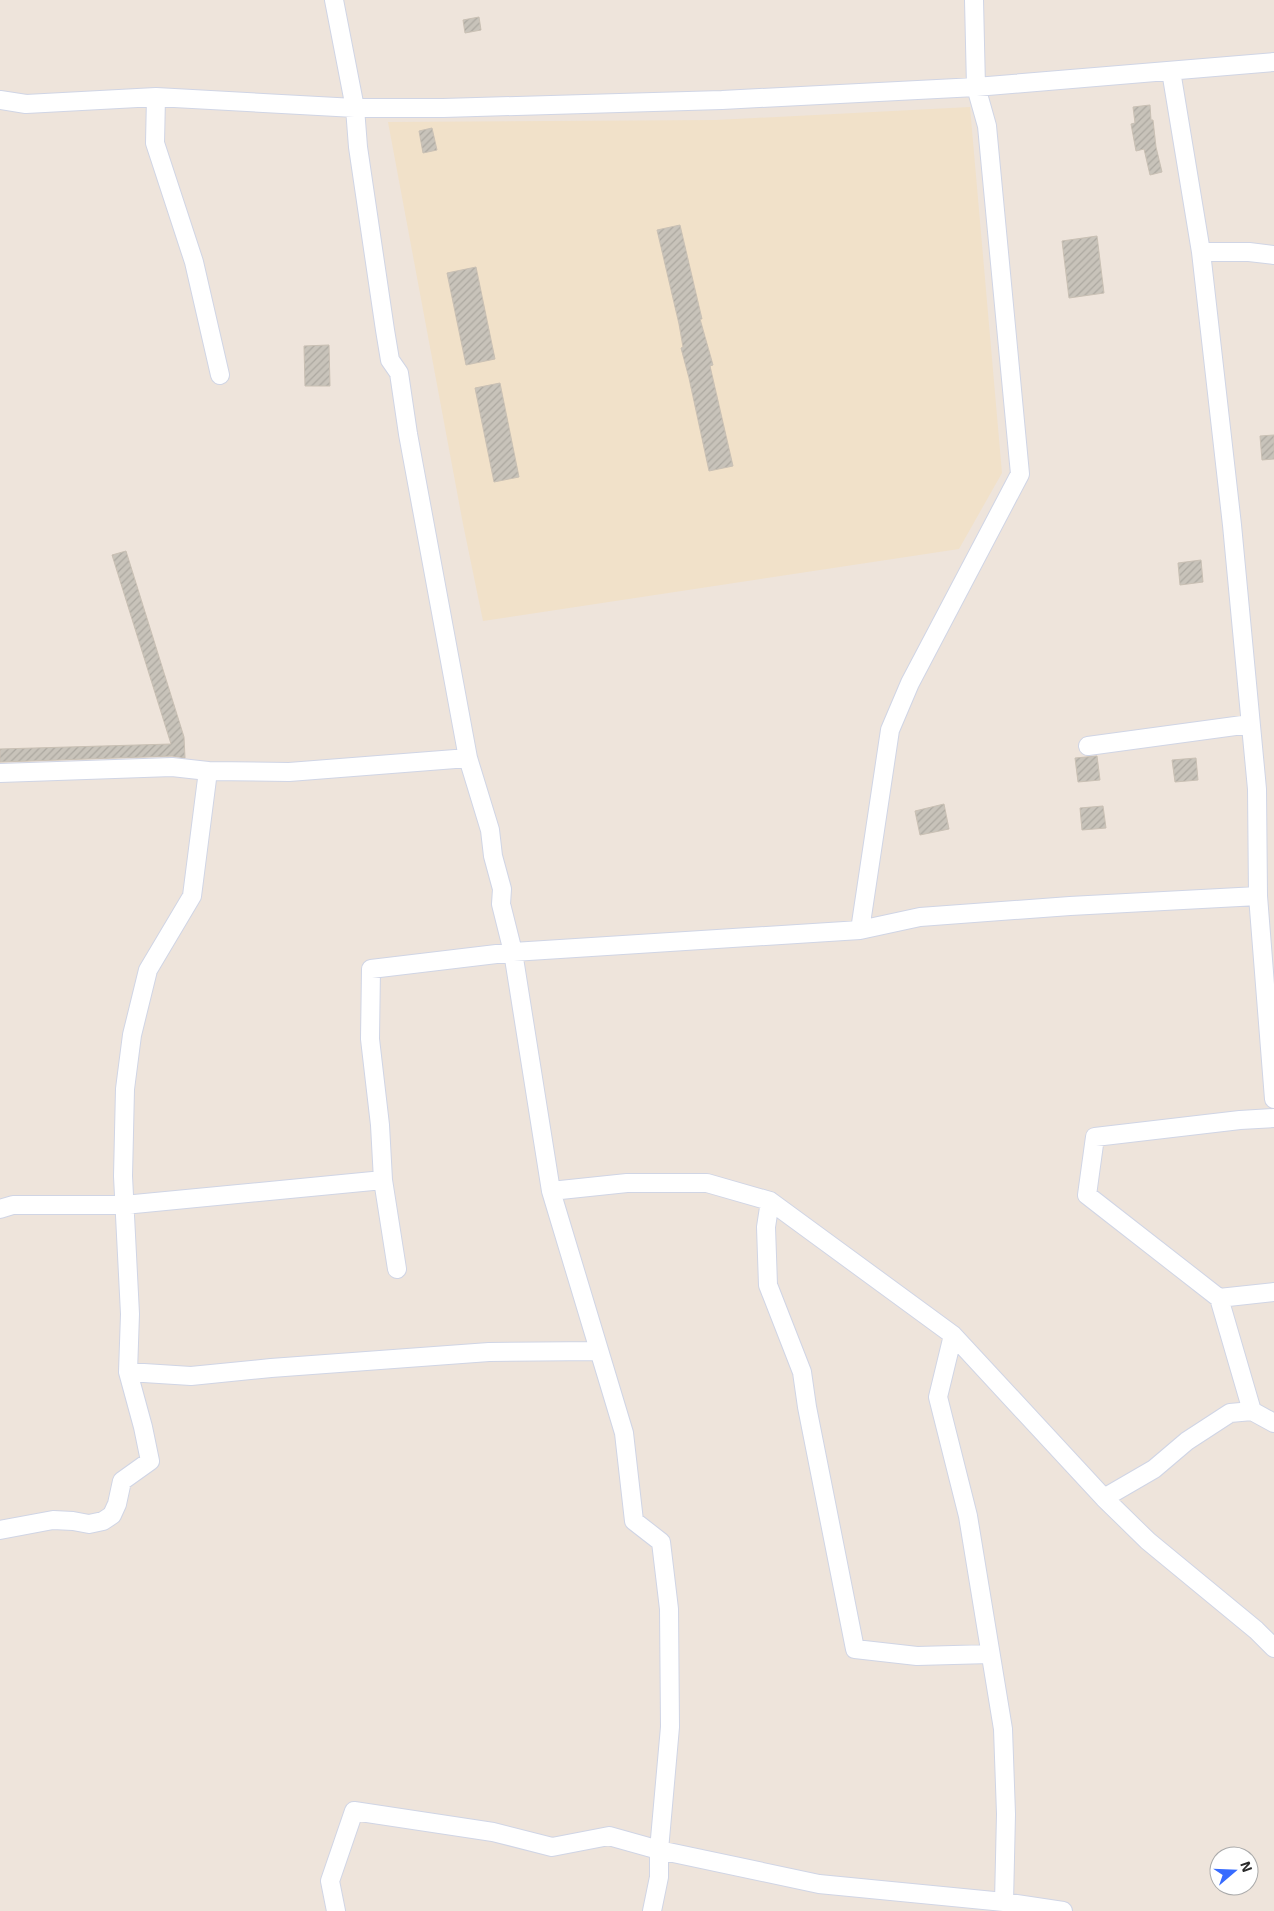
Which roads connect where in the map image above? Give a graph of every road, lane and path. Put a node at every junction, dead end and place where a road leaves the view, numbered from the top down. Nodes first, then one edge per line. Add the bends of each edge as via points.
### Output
1 (334, 0) edge
2 (974, 0) edge
3 (1274, 62) edge
4 (1171, 71) junction
5 (976, 87) junction
6 (156, 96) junction
7 (0, 100) edge
8 (355, 108) junction
9 (1201, 252) junction
10 (1274, 255) edge
11 (220, 375) dead end
12 (1250, 724) junction
13 (1088, 746) dead end
14 (468, 758) junction
15 (208, 771) junction
16 (0, 773) edge
17 (1258, 896) junction
18 (860, 930) junction
19 (513, 952) junction
20 (1274, 1098) edge
21 (1274, 1118) edge
22 (382, 1180) junction
23 (551, 1191) junction
24 (770, 1201) junction
25 (124, 1205) junction
26 (0, 1210) edge
27 (397, 1269) dead end
28 (1274, 1292) edge
29 (1219, 1298) junction
30 (953, 1335) junction
31 (599, 1351) junction
32 (128, 1372) junction
33 (1252, 1411) junction
34 (1274, 1423) edge
35 (1104, 1498) junction
36 (0, 1530) edge
37 (1274, 1648) edge
38 (990, 1654) junction
39 (659, 1850) junction
40 (1004, 1902) junction
41 (336, 1911) edge
42 (652, 1911) edge
43 (1063, 1911) edge

1 - 8 street
2 - 5 street
3 - 4 street
4 - 5 street
4 - 9 street
5 - 8 street via 712,100
5 - 18 street via 987,126 1020,474 910,683 890,730
6 - 7 street via 26,104
6 - 8 street
6 - 11 street via 155,143 194,262
8 - 14 street via 386,338 390,360 398,373
9 - 10 street
9 - 12 street via 1232,525
12 - 13 street
12 - 17 street via 1256,790
14 - 15 street via 289,772
14 - 19 street via 490,830 502,889 501,904
15 - 16 street via 172,767
15 - 25 street via 192,896 148,970 132,1036 125,1089
17 - 18 street via 920,917
17 - 20 street
18 - 19 street
19 - 22 street via 371,969 370,1039 380,1125
19 - 23 street
21 - 29 street via 1096,1137 1086,1195
22 - 25 street
22 - 27 street
23 - 24 street via 627,1183 706,1183
23 - 31 street
24 - 30 street
24 - 38 street via 766,1227 768,1285 802,1372 855,1649 917,1656
25 - 26 street via 13,1205
25 - 32 street via 130,1314
28 - 29 street
29 - 33 street
30 - 35 street
30 - 38 street via 938,1397 968,1516
31 - 32 street via 488,1352 191,1376
31 - 39 street via 624,1433 634,1520 661,1542 669,1609 670,1727
32 - 36 street via 150,1461 122,1481 112,1516 103,1522 89,1524 53,1520
33 - 34 street
33 - 35 street via 1230,1413 1187,1441 1154,1469
35 - 37 street via 1148,1541
38 - 40 street via 1003,1728 1006,1814
39 - 40 street via 819,1884
39 - 41 street via 608,1836 552,1847 493,1832 354,1810 330,1880
39 - 42 street
40 - 43 street

